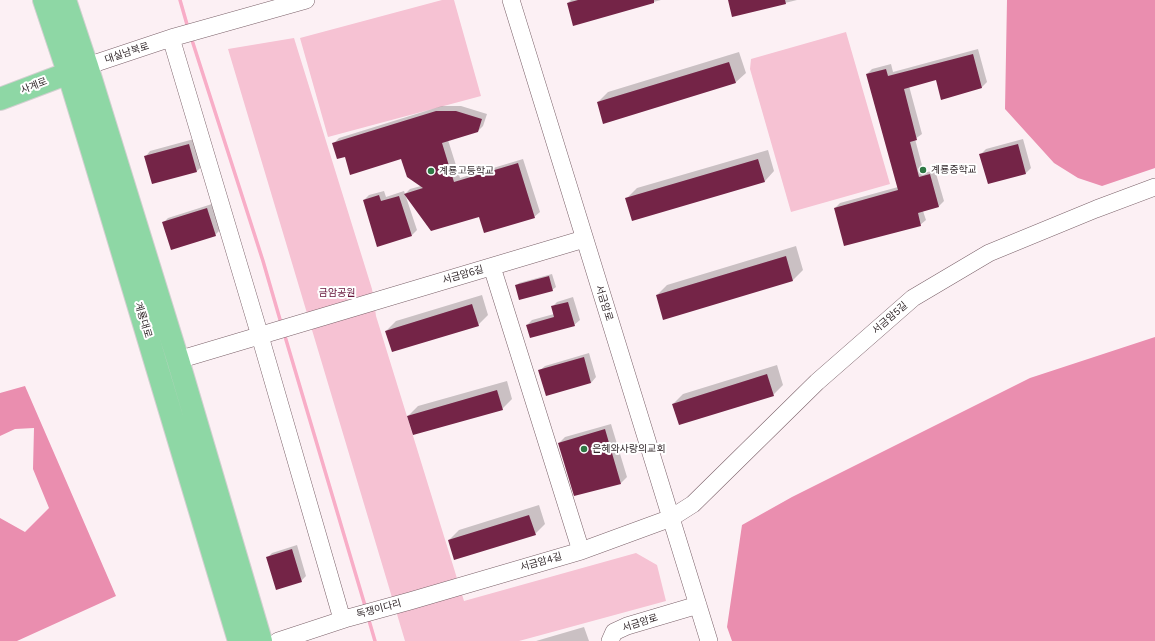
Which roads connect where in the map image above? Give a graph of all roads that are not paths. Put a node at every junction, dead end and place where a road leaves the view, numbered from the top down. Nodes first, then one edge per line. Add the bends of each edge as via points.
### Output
1 (44, 0) edge
2 (65, 0) edge
3 (306, 0) edge
4 (511, 0) edge
5 (178, 36) junction
6 (78, 69) junction
7 (0, 99) edge
8 (1155, 187) edge
9 (584, 239) junction
10 (492, 267) junction
11 (260, 336) junction
12 (178, 360) junction
13 (671, 518) junction
14 (581, 551) junction
15 (410, 601) joint
16 (698, 605) junction
17 (345, 618) junction
18 (239, 641) edge
19 (261, 641) edge
20 (278, 641) edge
21 (610, 641) edge
22 (709, 641) edge

1 - 6 main road, 계룡대로
2 - 6 main road
3 - 5 street, 대실남북로
4 - 9 street, 서금암로
5 - 6 street, 대실남북로
5 - 11 street
6 - 7 main road, 사계로
6 - 12 main road, 계룡대로
6 - 18 main road, 계룡대로
8 - 13 street, 서금암5길 via 989,253 913,298 817,382 693,504
9 - 10 street, 서금암6길
9 - 13 street, 서금암로
10 - 11 street, 서금암6길
10 - 14 street
11 - 12 street
11 - 17 street
12 - 19 main road, 계룡대로
13 - 14 street, 서금암4길
13 - 16 street, 서금암로
14 - 15 street, 서금암4길
15 - 17 street, 독쟁이다리
16 - 21 street, 서금암로 via 627,626 614,632
16 - 22 street, 서금암로
17 - 20 street

